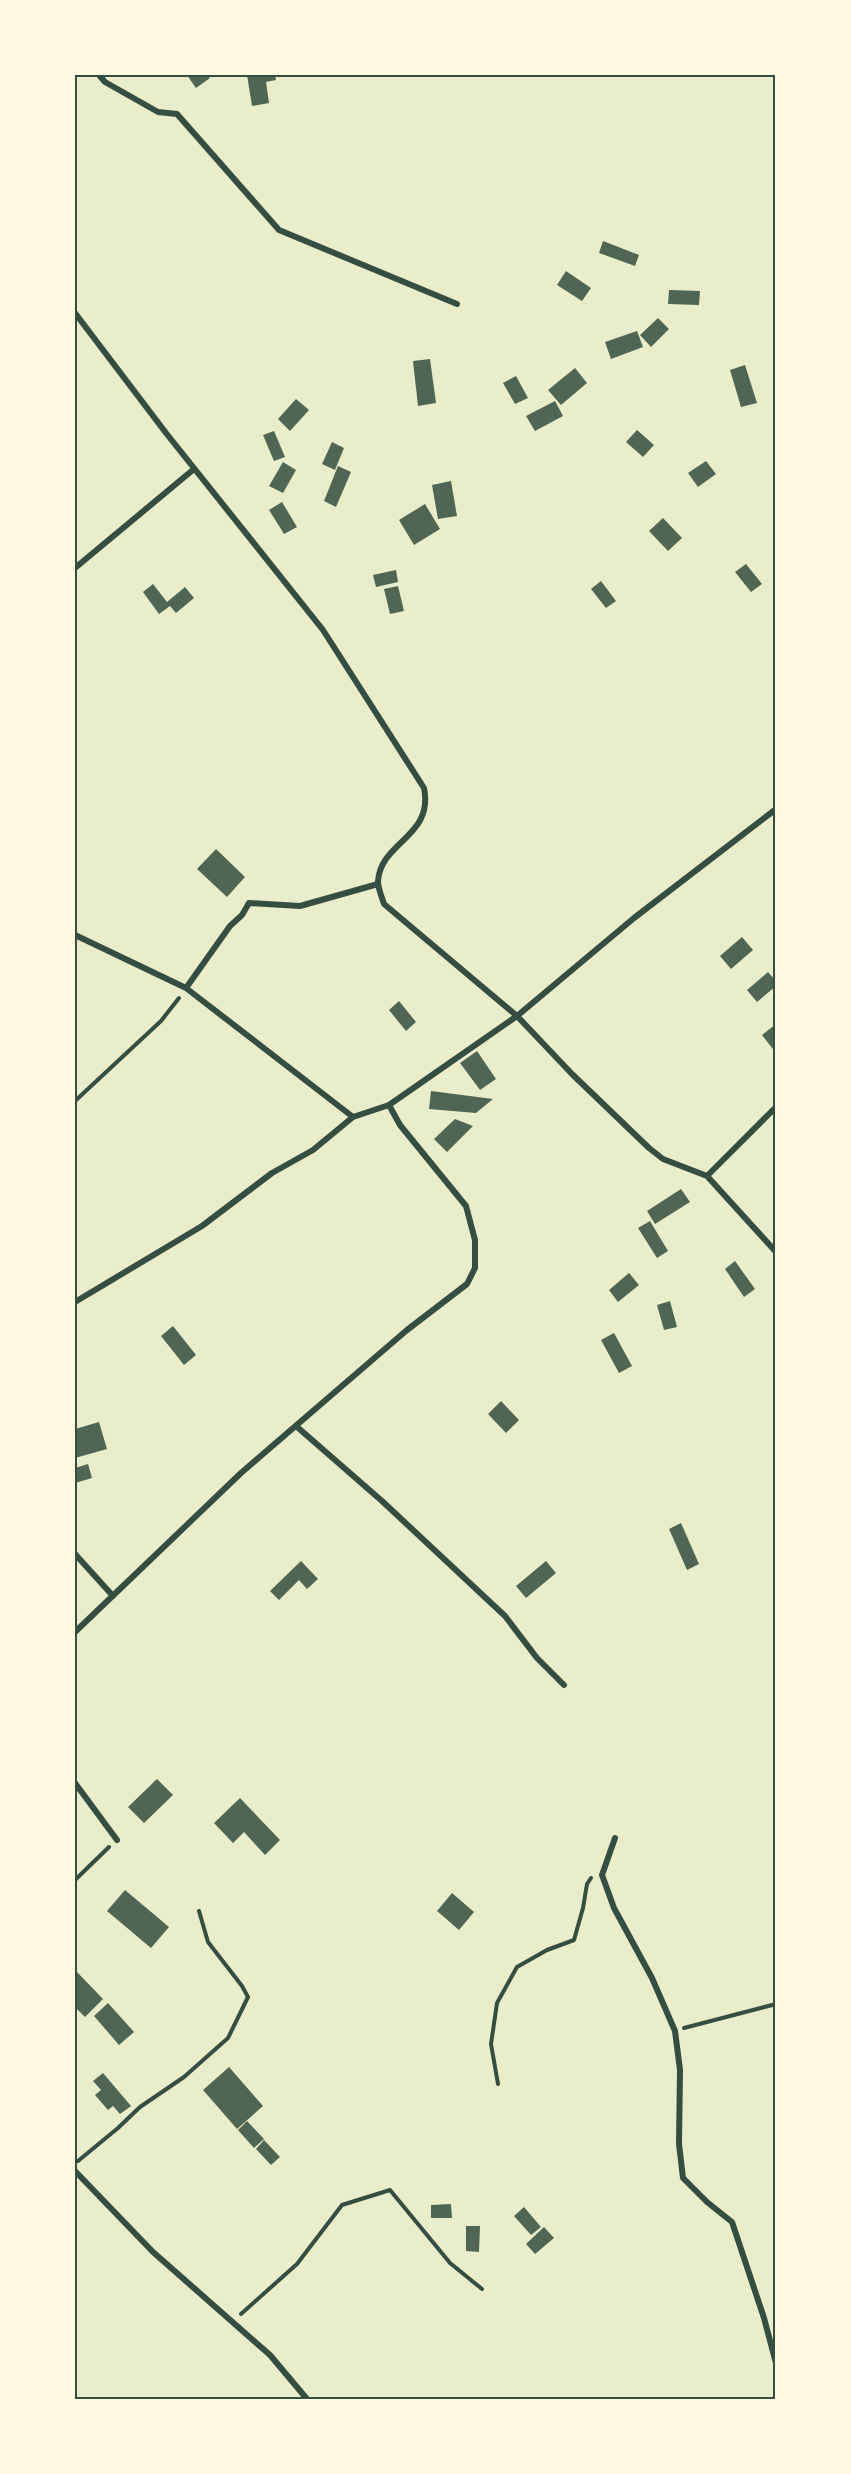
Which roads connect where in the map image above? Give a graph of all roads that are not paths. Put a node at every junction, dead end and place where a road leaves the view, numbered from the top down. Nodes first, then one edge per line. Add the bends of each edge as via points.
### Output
1 (99, 75) edge
2 (457, 304) dead end
3 (75, 313) edge
4 (194, 469) junction
5 (75, 567) edge
6 (776, 809) edge
7 (378, 884) junction
8 (75, 935) edge
9 (186, 988) junction
10 (517, 1016) junction
11 (389, 1105) junction
12 (776, 1107) edge
13 (353, 1118) junction
14 (707, 1176) junction
15 (776, 1252) edge
16 (75, 1302) edge
17 (296, 1426) junction
18 (75, 1554) edge
19 (114, 1596) junction
20 (75, 1632) edge
21 (564, 1685) dead end
22 (75, 1783) edge
23 (615, 1838) dead end
24 (117, 1840) road end
25 (75, 2171) edge
26 (776, 2363) edge
27 (307, 2399) edge

1 - 2 street via 158,112 177,114 279,230
3 - 4 street
4 - 5 street
4 - 7 street via 323,630 424,788 425,812 419,824 382,864
6 - 10 street via 634,918
7 - 9 street via 300,906 249,903
7 - 10 street via 384,904
8 - 9 street
9 - 13 street
10 - 11 street
10 - 14 street via 649,1148 663,1159
11 - 13 street
11 - 17 street via 400,1125 466,1206 475,1240 476,1268 467,1284
12 - 14 street
13 - 16 street via 202,1226
14 - 15 street
17 - 19 street
17 - 21 street via 505,1616
18 - 19 street
19 - 20 street
22 - 24 street
23 - 26 street via 602,1875 614,1908 675,2031 683,2178 732,2222
25 - 27 street via 153,2252 270,2355

